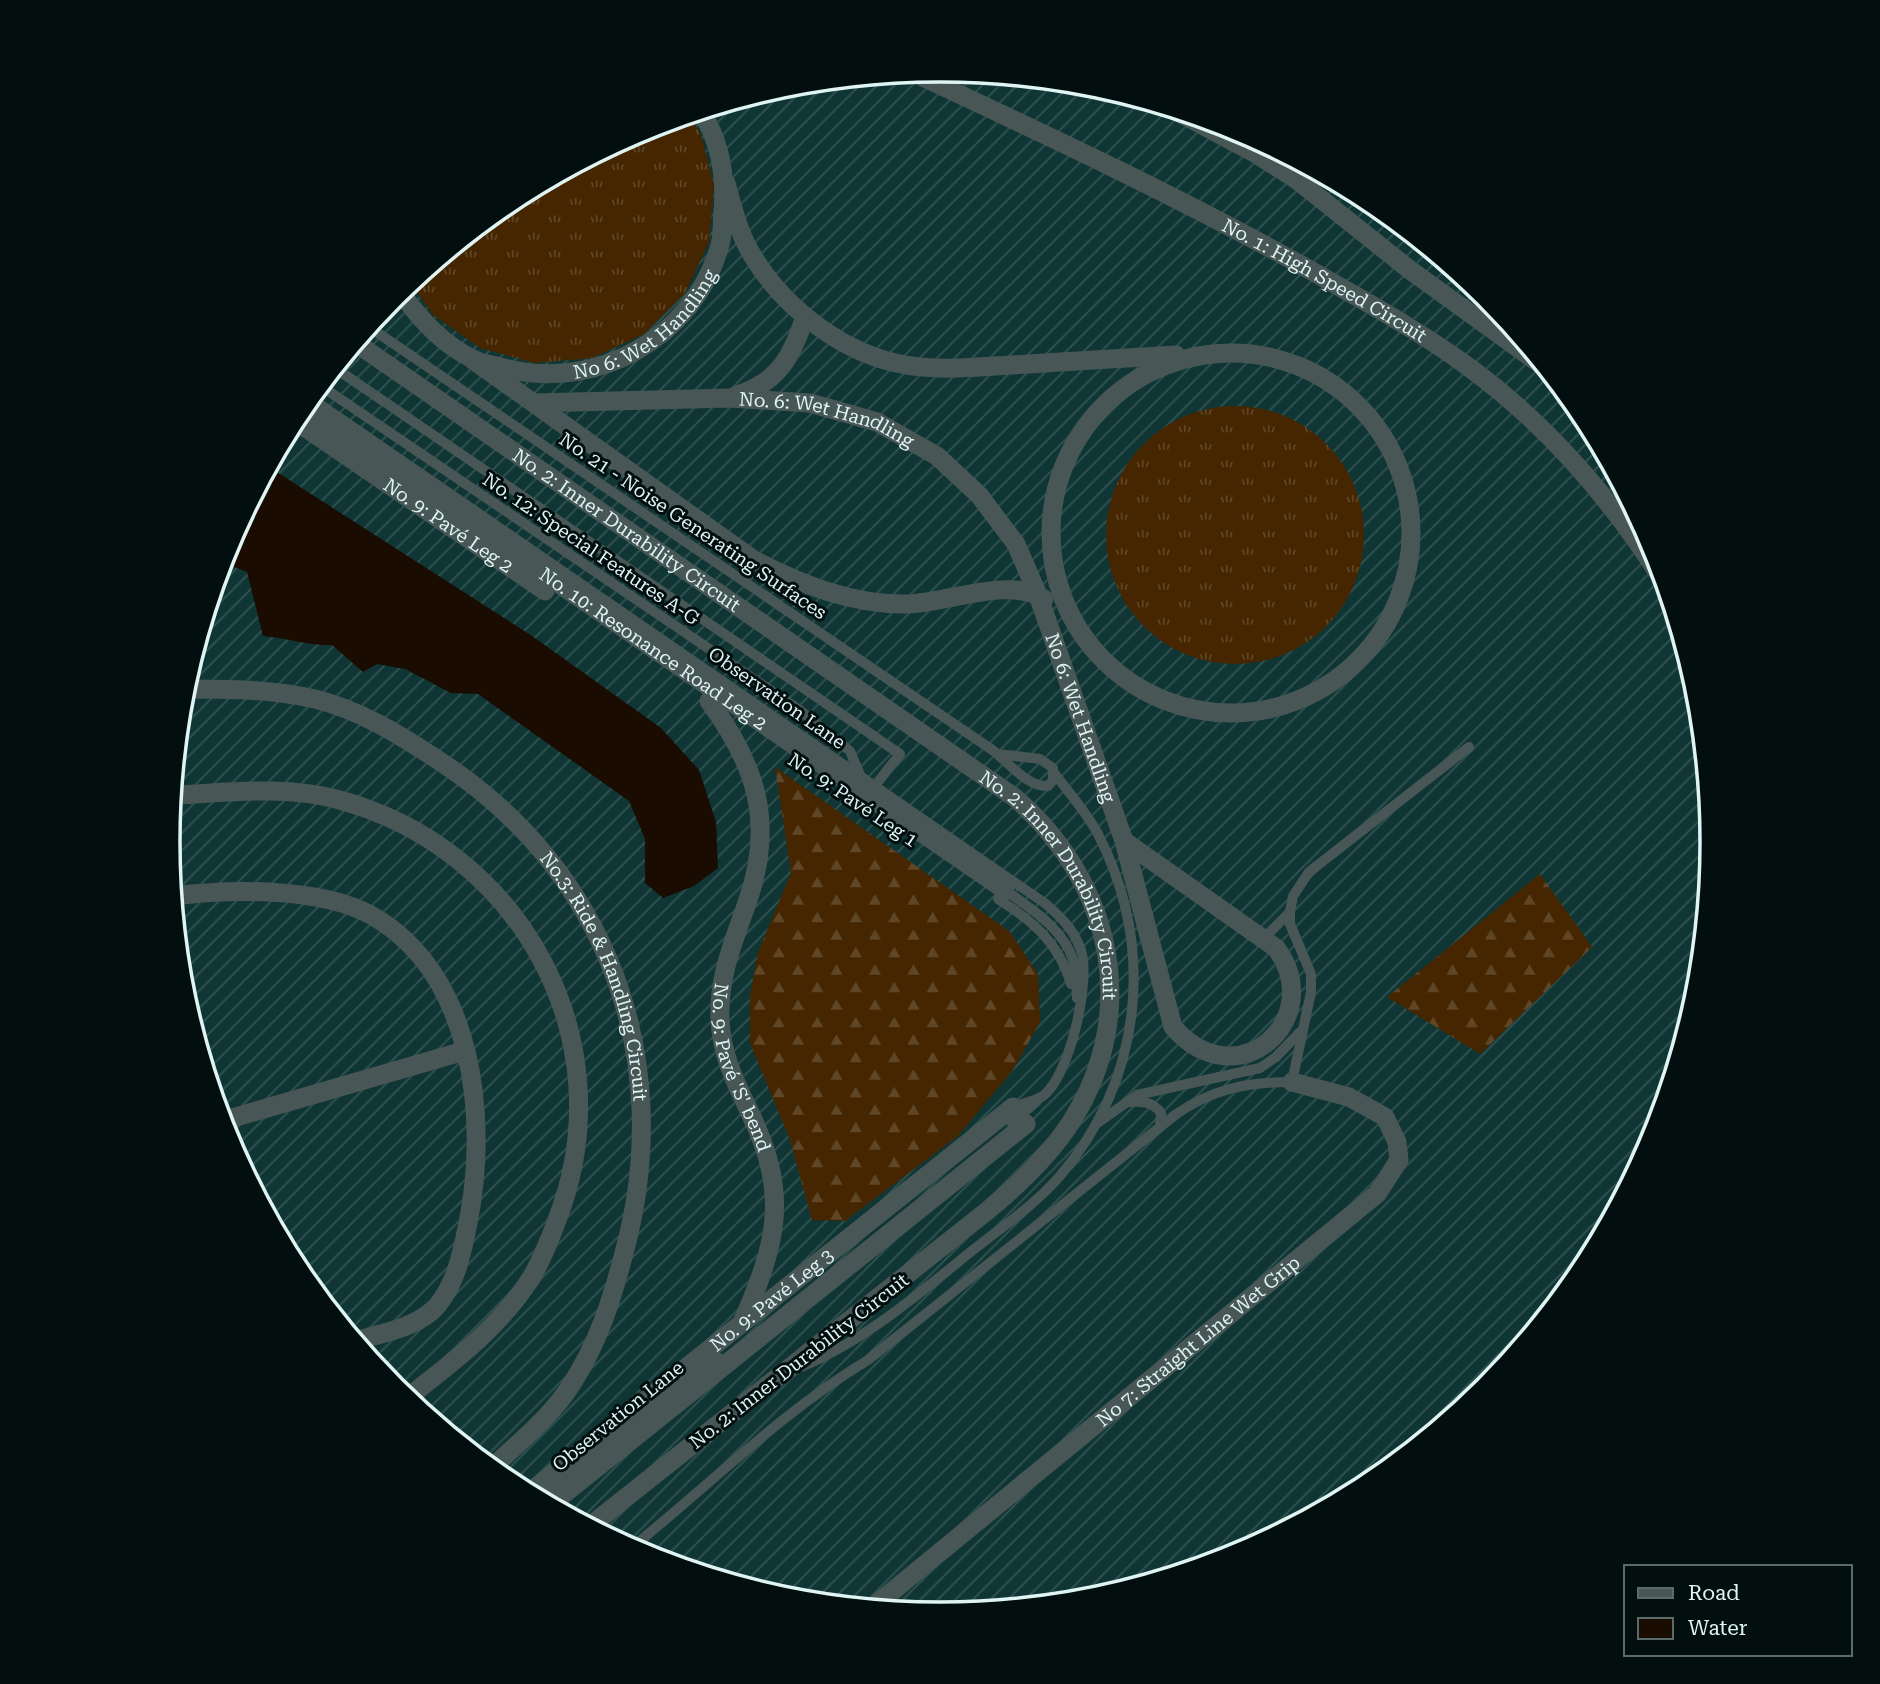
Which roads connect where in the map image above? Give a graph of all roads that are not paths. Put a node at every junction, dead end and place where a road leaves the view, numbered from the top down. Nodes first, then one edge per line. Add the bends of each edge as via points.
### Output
1 (933, 82) edge
2 (706, 120) edge
3 (1229, 139) edge
4 (726, 183) junction
5 (407, 301) edge
6 (399, 309) edge
7 (805, 316) junction
8 (423, 324) junction
9 (377, 332) edge
10 (1516, 346) edge
11 (363, 348) edge
12 (1209, 353) junction
13 (473, 360) junction
14 (342, 373) edge
15 (328, 391) edge
16 (730, 398) junction
17 (534, 403) junction
18 (319, 404) edge
19 (312, 414) edge
20 (304, 427) edge
21 (1639, 545) edge
22 (1038, 595) junction
23 (1077, 630) junction
24 (196, 689) edge
25 (709, 701) junction
26 (1469, 747) dead end
27 (998, 754) junction
28 (1055, 774) junction
29 (861, 778) junction
30 (874, 787) junction
31 (182, 795) edge
32 (1124, 841) junction
33 (1002, 895) junction
34 (182, 896) edge
35 (1290, 912) junction
36 (1264, 939) junction
37 (1077, 1009) junction
38 (1301, 1031) junction
39 (464, 1051) junction
40 (1292, 1082) junction
41 (1043, 1096) junction
42 (1126, 1102) junction
43 (1013, 1107) joint
44 (233, 1118) edge
45 (1099, 1122) junction
46 (1026, 1124) joint
47 (1160, 1126) junction
48 (742, 1323) junction
49 (364, 1337) edge
50 (781, 1376) junction
51 (416, 1391) edge
52 (499, 1461) edge
53 (537, 1486) edge
54 (549, 1493) edge
55 (558, 1499) edge
56 (598, 1520) edge
57 (641, 1540) edge
58 (882, 1599) edge

1 - 21 street, No. 1: High Speed Circuit via 1245,234 1429,340 1506,397 1567,454
2 - 4 street, No 6: Wet Handling
3 - 10 street via 1297,180 1410,271
4 - 7 street via 739,229 754,258 778,291
4 - 13 street, No 6: Wet Handling via 720,245 694,301 651,344 595,370 533,375
5 - 8 street, No 6: Wet Handling
6 - 8 street, No 6: Wet Handling
7 - 12 street via 834,337 905,365 946,368
7 - 16 street via 794,352 758,389
8 - 13 street, No 6: Wet Handling
9 - 27 lane, No. 21 - Noise Generating Surfaces
11 - 50 street, No. 2: Inner Durability Circuit via 1014,797 1069,856 1096,907 1108,966 1108,1024 1094,1077 1066,1130 1017,1186
12 - 23 street, No 6: Wet Handling via 1149,372 1098,409 1064,462 1049,523 1055,579
12 - 23 street, No 6: Wet Handling via 1272,357 1330,381 1376,424 1405,480 1412,542 1398,604 1368,651 1325,688 1273,709 1217,714 1163,701 1115,672
13 - 17 street
14 - 30 lane via 900,754
15 - 29 lane, No. 12: Special Features A-G via 801,711 850,751
16 - 17 street, No. 6: Wet Handling
16 - 22 street, No. 6: Wet Handling via 810,403 855,415 877,422 937,456 979,495 1016,544
17 - 22 street via 754,560 801,584 852,599 907,604 1017,589
18 - 29 lane, Observation Lane
19 - 33 street, No. 10: Resonance Road Leg 2
20 - 25 street, No. 9: Pavé Leg 2
22 - 23 street, No. 6: Wet Handling
22 - 32 street, No 6: Wet Handling
24 - 52 street, No.3: Ride & Handling Circuit via 255,691 316,700 396,733 466,778 507,812 559,871 593,925 617,976 632,1030 642,1112 633,1223 605,1318 572,1384
25 - 33 street, No. 9: Pavé Leg 1
25 - 48 street, No. 9: Pavé 'S' bend via 748,763 759,800 761,836 757,873 720,988 723,1050 765,1147 774,1181 772,1246
26 - 35 lane via 1309,872 1293,896
27 - 28 lane via 1040,759
27 - 28 lane, No. 21 - Noise Generating Surfaces via 1040,786 1048,786
28 - 45 lane via 1097,831 1111,861 1135,947 1134,1003 1127,1044
29 - 30 lane, Observation Lane
30 - 37 lane, Observation Lane via 1046,904 1069,925 1082,952 1085,977
31 - 51 street via 304,793 370,810 422,834 448,850 496,894 530,940 558,996 574,1046 578,1087 575,1150 562,1209 532,1277 508,1310 472,1347
32 - 36 street, No 6: Wet Handling
32 - 36 street, No 6: Wet Handling via 1173,1027 1188,1044 1220,1056 1239,1057 1271,1040 1282,1027 1288,1015 1290,980 1286,961
33 - 37 lane via 1055,946
34 - 39 street via 308,895 369,915 394,930 435,975 451,1006
35 - 36 lane
35 - 38 lane via 1290,924 1311,974
37 - 41 lane, Observation Lane via 1075,1040 1065,1066
38 - 40 lane
38 - 42 lane via 1260,1068 1157,1088
39 - 44 street
39 - 49 street via 479,1143 469,1218 450,1286 425,1317
40 - 47 lane via 1226,1088
40 - 58 street, No 7: Straight Line Wet Grip via 1349,1097 1385,1117 1397,1142 1399,1160 1377,1194
41 - 43 lane
41 - 46 lane
41 - 54 lane, Observation Lane
42 - 45 lane
42 - 47 lane via 1155,1105 1161,1113
43 - 48 street, No. 9: Pavé Leg 3
45 - 50 lane via 1046,1190 909,1302 830,1355
46 - 55 street
47 - 57 lane via 867,1360 823,1387
48 - 53 street, No. 9: Pavé Leg 3
50 - 56 street, No. 2: Inner Durability Circuit

